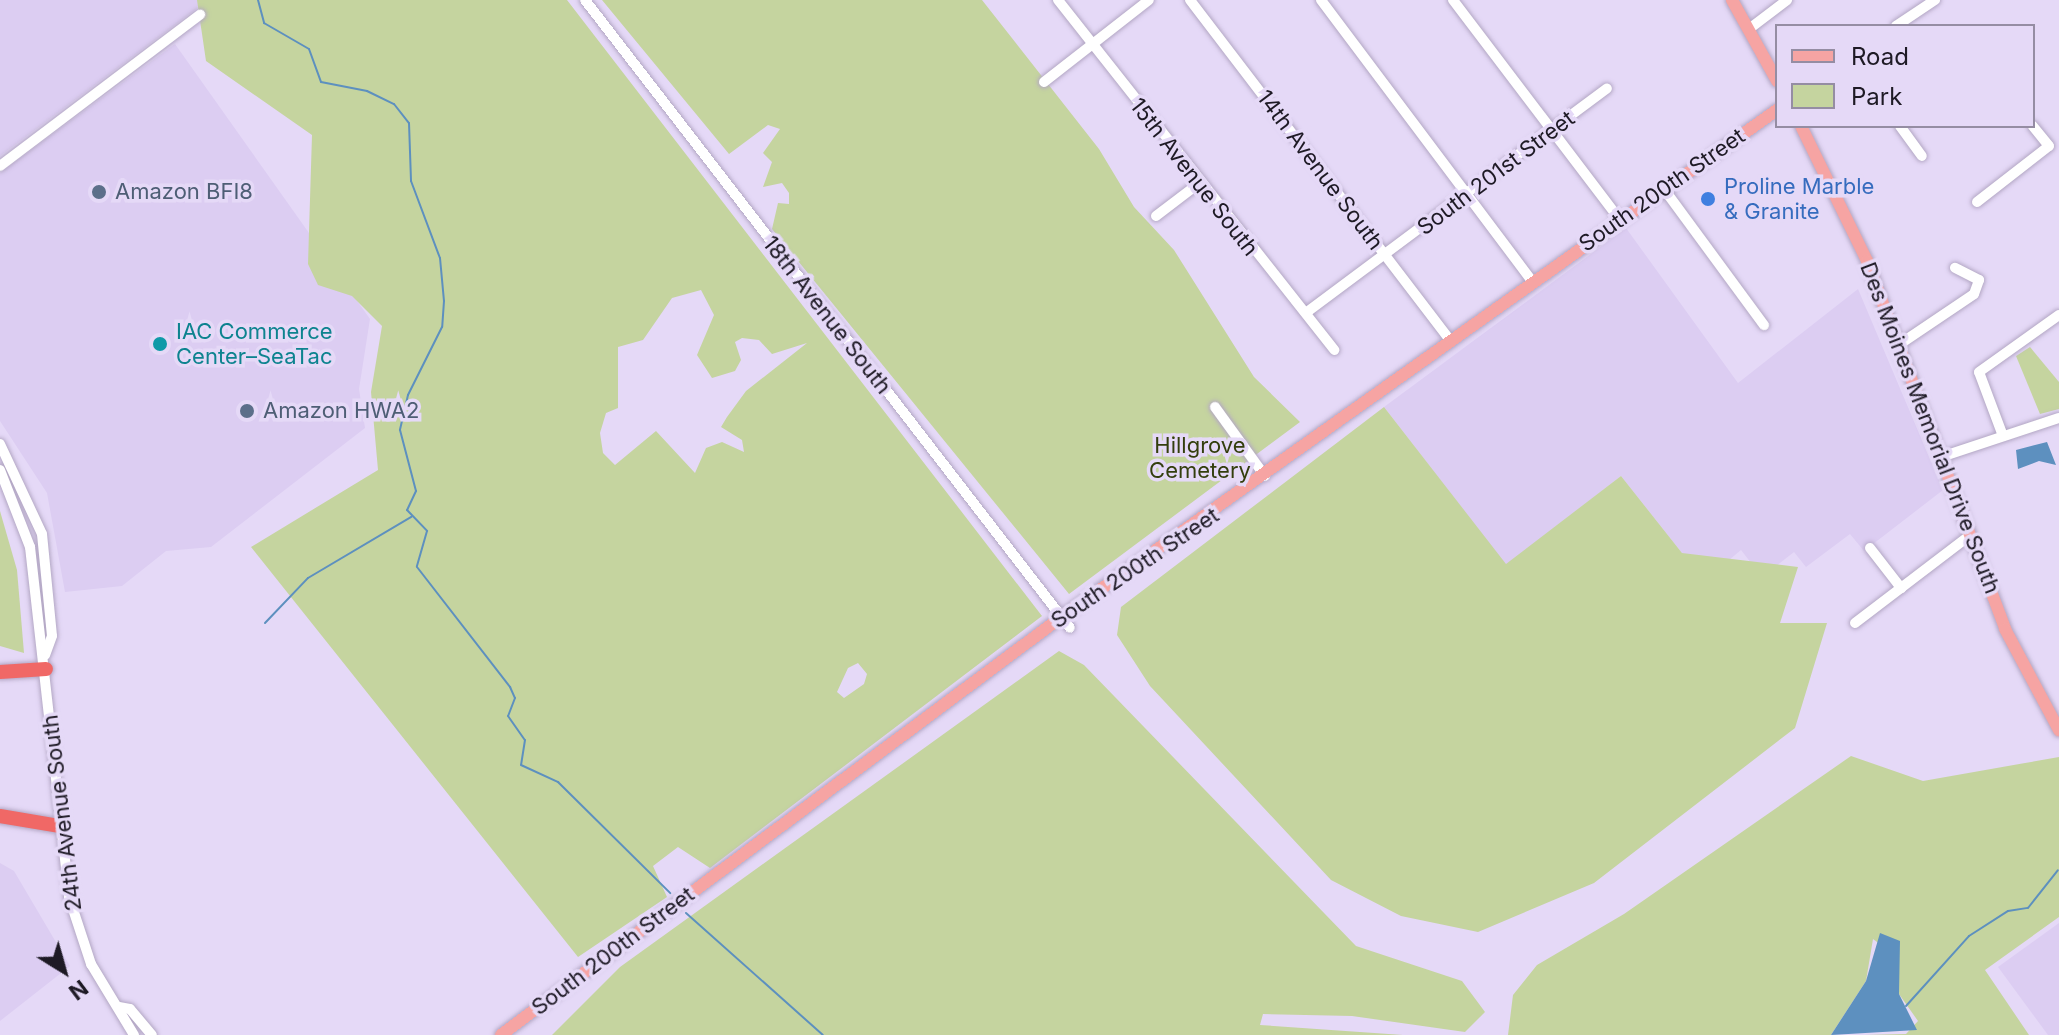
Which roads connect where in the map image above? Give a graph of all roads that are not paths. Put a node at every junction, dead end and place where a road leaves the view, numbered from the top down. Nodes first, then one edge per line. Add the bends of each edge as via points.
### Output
1 (585, 0) edge
2 (1058, 0) edge
3 (1149, 0) edge
4 (1190, 0) edge
5 (1321, 0) edge
6 (1453, 0) edge
7 (1732, 0) edge
8 (1787, 0) edge
9 (1935, 0) edge
10 (200, 15) dead end
11 (1903, 24) edge
12 (1749, 29) junction
13 (1092, 44) junction
14 (1775, 77) edge
15 (1044, 82) dead end
16 (1607, 88) dead end
17 (1775, 111) edge
18 (1802, 128) edge
19 (1901, 128) edge
20 (2035, 128) edge
21 (1553, 129) junction
22 (1922, 156) dead end
23 (0, 166) edge
24 (1198, 184) junction
25 (1664, 189) junction
26 (1468, 194) junction
27 (1977, 202) dead end
28 (1156, 216) dead end
29 (1620, 220) junction
30 (1386, 257) junction
31 (1955, 268) dead end
32 (1532, 281) junction
33 (1307, 312) junction
34 (2059, 315) edge
35 (1764, 325) dead end
36 (1449, 339) junction
37 (1900, 344) junction
38 (1334, 350) dead end
39 (1215, 407) dead end
40 (2059, 418) edge
41 (2003, 436) junction
42 (0, 444) edge
43 (1941, 457) junction
44 (0, 470) edge
45 (1265, 476) junction
46 (1969, 536) junction
47 (1870, 548) dead end
48 (1901, 588) junction
49 (1065, 623) junction
50 (1855, 623) dead end
51 (46, 662) junction
52 (0, 672) edge
53 (2059, 730) edge
54 (0, 816) edge
55 (60, 826) junction
56 (119, 1007) junction
57 (134, 1035) edge
58 (152, 1035) edge
59 (501, 1035) edge

1 - 49 street, 18th Avenue South
2 - 13 street, 15th Avenue South
3 - 13 street
4 - 30 street, 14th Avenue South
5 - 26 street
6 - 21 street
7 - 12 main road
8 - 12 street
9 - 11 street
10 - 23 street
12 - 14 main road
13 - 15 street
13 - 24 street, 15th Avenue South
16 - 21 street, South 201st Street
17 - 25 main road, South 200th Street
18 - 37 main road, Des Moines Memorial Drive South
19 - 22 street
20 - 27 street via 2049,146
21 - 26 street, South 201st Street
21 - 29 street
24 - 28 street
24 - 33 street, 15th Avenue South
25 - 29 main road, South 200th Street
25 - 35 street
26 - 30 street, South 201st Street
26 - 32 street
29 - 32 main road, South 200th Street
30 - 33 street, South 201st Street
30 - 36 street, 14th Avenue South
31 - 37 street via 1979,280 1974,294
32 - 36 main road, South 200th Street
33 - 38 street, 15th Avenue South
34 - 41 street via 1979,372
36 - 45 main road, South 200th Street
37 - 43 main road, Des Moines Memorial Drive South
39 - 45 street
40 - 41 street
41 - 43 street
42 - 51 street, 24th Avenue South via 42,534 52,636
43 - 46 main road, Des Moines Memorial Drive South
44 - 51 street, 24th Avenue South via 30,547
45 - 49 main road, South 200th Street
46 - 48 street
46 - 53 main road, Des Moines Memorial Drive South via 2005,629
47 - 48 street
48 - 50 street
49 - 59 main road, South 200th Street
51 - 52 highway
51 - 55 street, 24th Avenue South
54 - 55 highway
55 - 56 street, 24th Avenue South via 80,939
56 - 57 street, 24th Avenue South
56 - 58 street via 130,1009

